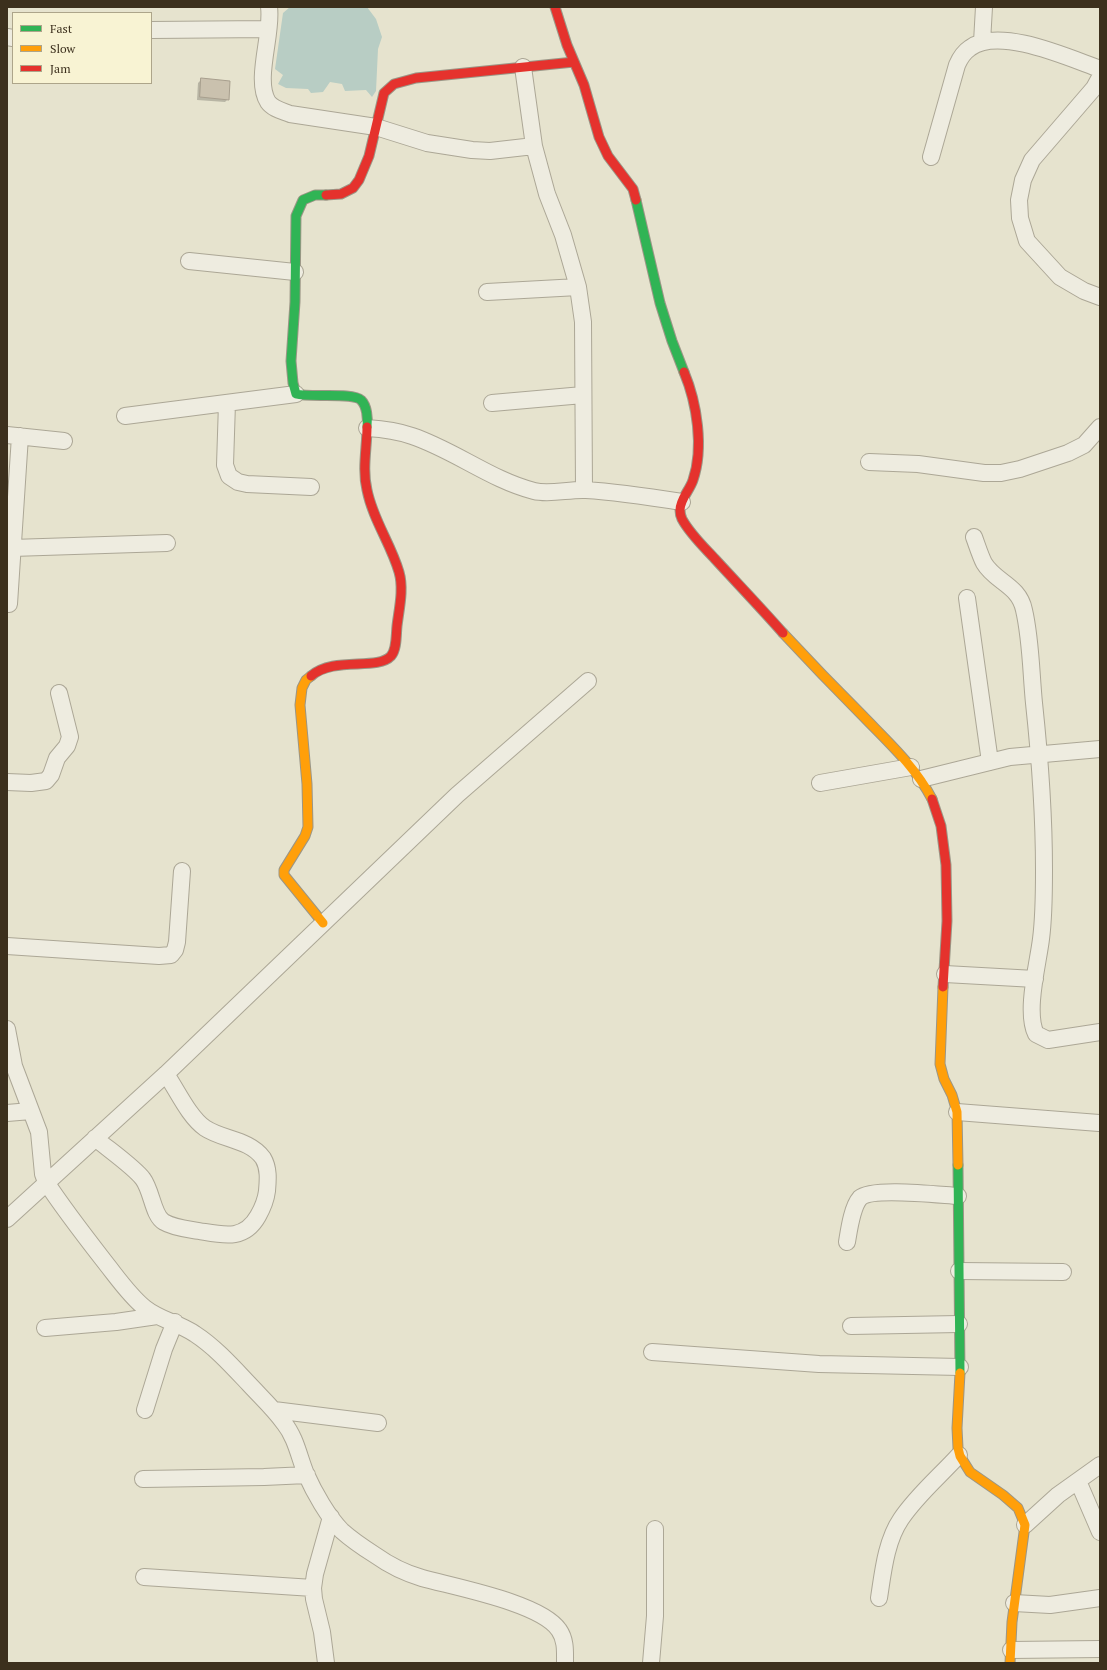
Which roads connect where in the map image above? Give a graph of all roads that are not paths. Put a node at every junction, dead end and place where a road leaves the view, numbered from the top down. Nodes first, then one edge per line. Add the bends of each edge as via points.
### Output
1 (269, 7) edge
2 (555, 7) edge
3 (984, 7) edge
4 (268, 29) junction
5 (152, 30) edge
6 (982, 42) junction
7 (574, 62) junction
8 (523, 67) junction
9 (1100, 69) edge
10 (1100, 77) edge
11 (376, 127) junction
12 (534, 146) junction
13 (930, 156) dead end
14 (189, 261) dead end
15 (295, 272) junction
16 (578, 287) junction
17 (486, 292) dead end
18 (1100, 297) edge
19 (296, 394) junction
20 (583, 395) junction
21 (227, 403) junction
22 (492, 403) dead end
23 (125, 416) dead end
24 (1100, 427) edge
25 (368, 428) junction
26 (13, 436) edge
27 (64, 441) dead end
28 (869, 462) dead end
29 (311, 487) dead end
30 (584, 490) junction
31 (682, 502) junction
32 (974, 537) dead end
33 (167, 543) dead end
34 (12, 548) junction
35 (967, 598) dead end
36 (9, 604) dead end
37 (588, 681) dead end
38 (59, 693) dead end
39 (1100, 749) edge
40 (1039, 754) junction
41 (990, 762) junction
42 (916, 773) junction
43 (7, 782) edge
44 (820, 783) dead end
45 (182, 871) dead end
46 (323, 923) junction
47 (7, 946) edge
48 (945, 974) junction
49 (1035, 979) junction
50 (7, 1028) edge
51 (1100, 1032) edge
52 (166, 1074) junction
53 (30, 1111) junction
54 (957, 1112) junction
55 (7, 1113) edge
56 (1099, 1123) edge
57 (95, 1138) junction
58 (46, 1182) junction
59 (958, 1196) junction
60 (7, 1219) edge
61 (847, 1242) dead end
62 (959, 1271) junction
63 (1063, 1272) dead end
64 (157, 1316) junction
65 (175, 1322) junction
66 (959, 1324) junction
67 (851, 1326) dead end
68 (45, 1328) dead end
69 (652, 1352) dead end
70 (960, 1367) junction
71 (144, 1410) dead end
72 (274, 1410) junction
73 (378, 1423) dead end
74 (959, 1455) junction
75 (1100, 1465) edge
76 (307, 1475) junction
77 (143, 1479) dead end
78 (1078, 1481) junction
79 (331, 1517) junction
80 (1025, 1525) junction
81 (655, 1529) dead end
82 (1100, 1532) edge
83 (144, 1577) dead end
84 (313, 1588) junction
85 (879, 1598) dead end
86 (1100, 1598) edge
87 (1014, 1603) junction
88 (1100, 1649) edge
89 (1011, 1656) edge
90 (326, 1663) edge
91 (565, 1663) edge
92 (651, 1663) edge

1 - 4 street
2 - 7 street
3 - 6 street
4 - 5 street
4 - 11 street via 264,81 269,102 276,109 290,114
6 - 9 street via 1014,41
6 - 13 street via 971,46 957,65
7 - 8 street
7 - 31 street via 584,85 599,137 608,156 634,189 660,303 691,389 698,428 697,466 693,481
8 - 11 street via 395,82 384,93
8 - 12 street
10 - 18 street via 1094,88 1032,160 1019,200 1020,218 1027,240 1060,277
11 - 12 street via 427,143 472,150 490,151
11 - 15 street via 367,163 360,179 351,189 340,194 312,196 299,205 296,216
12 - 16 street
14 - 15 street
15 - 19 street via 291,368
16 - 17 street
16 - 20 street via 583,322
19 - 21 street
19 - 25 street via 304,397 346,396 360,400 366,407
20 - 22 street
20 - 30 street
21 - 23 street
21 - 29 street via 225,465 229,476 247,484
24 - 28 street via 1084,445 1068,453 1001,473 918,464
25 - 30 street via 412,436 508,482 536,491
25 - 46 street via 364,459 367,492 399,572 400,601 392,655 386,660 330,665 317,670 301,691 308,827 288,862 284,875
26 - 27 street
26 - 34 street
30 - 31 street
31 - 42 street via 682,519 694,537
32 - 40 street via 984,563 1013,589 1020,598 1024,610
33 - 34 street
34 - 36 street
35 - 41 street
37 - 46 street via 457,795
38 - 43 street via 70,737 67,746 57,758 46,781
39 - 40 street
40 - 41 street
40 - 49 street via 1044,831 1044,908
41 - 42 street
42 - 44 street
42 - 48 street via 937,810 944,847 947,921
45 - 47 street via 177,942 171,955
46 - 52 street
48 - 49 street
48 - 54 street via 940,1064
49 - 51 street via 1031,1021 1036,1034 1048,1040
50 - 53 street via 14,1066
52 - 57 street
52 - 57 street via 194,1118 203,1127 239,1141 263,1159 267,1169 267,1194 261,1211 248,1230 229,1236 185,1229 163,1222 143,1179
53 - 55 street
53 - 58 street via 38,1132
54 - 56 street
54 - 59 street
57 - 58 street
58 - 60 street
58 - 64 street via 116,1276 144,1307
59 - 61 street via 887,1192 865,1195 855,1206
59 - 62 street
62 - 63 street
62 - 66 street
64 - 65 street
64 - 68 street
65 - 71 street
65 - 72 street via 211,1346
66 - 67 street
66 - 70 street
69 - 70 street via 819,1364
70 - 74 street via 957,1442
72 - 73 street
72 - 76 street via 292,1436
74 - 80 street via 965,1467 977,1478 1018,1508
74 - 85 street via 900,1520 885,1560
75 - 78 street
76 - 77 street
76 - 79 street
78 - 80 street via 1044,1505
78 - 82 street
79 - 84 street
79 - 91 street via 351,1538 399,1569 486,1594 550,1621 563,1636
80 - 87 street
81 - 92 street via 655,1616
83 - 84 street
84 - 90 street
86 - 87 street via 1050,1605
87 - 89 street
88 - 89 street

